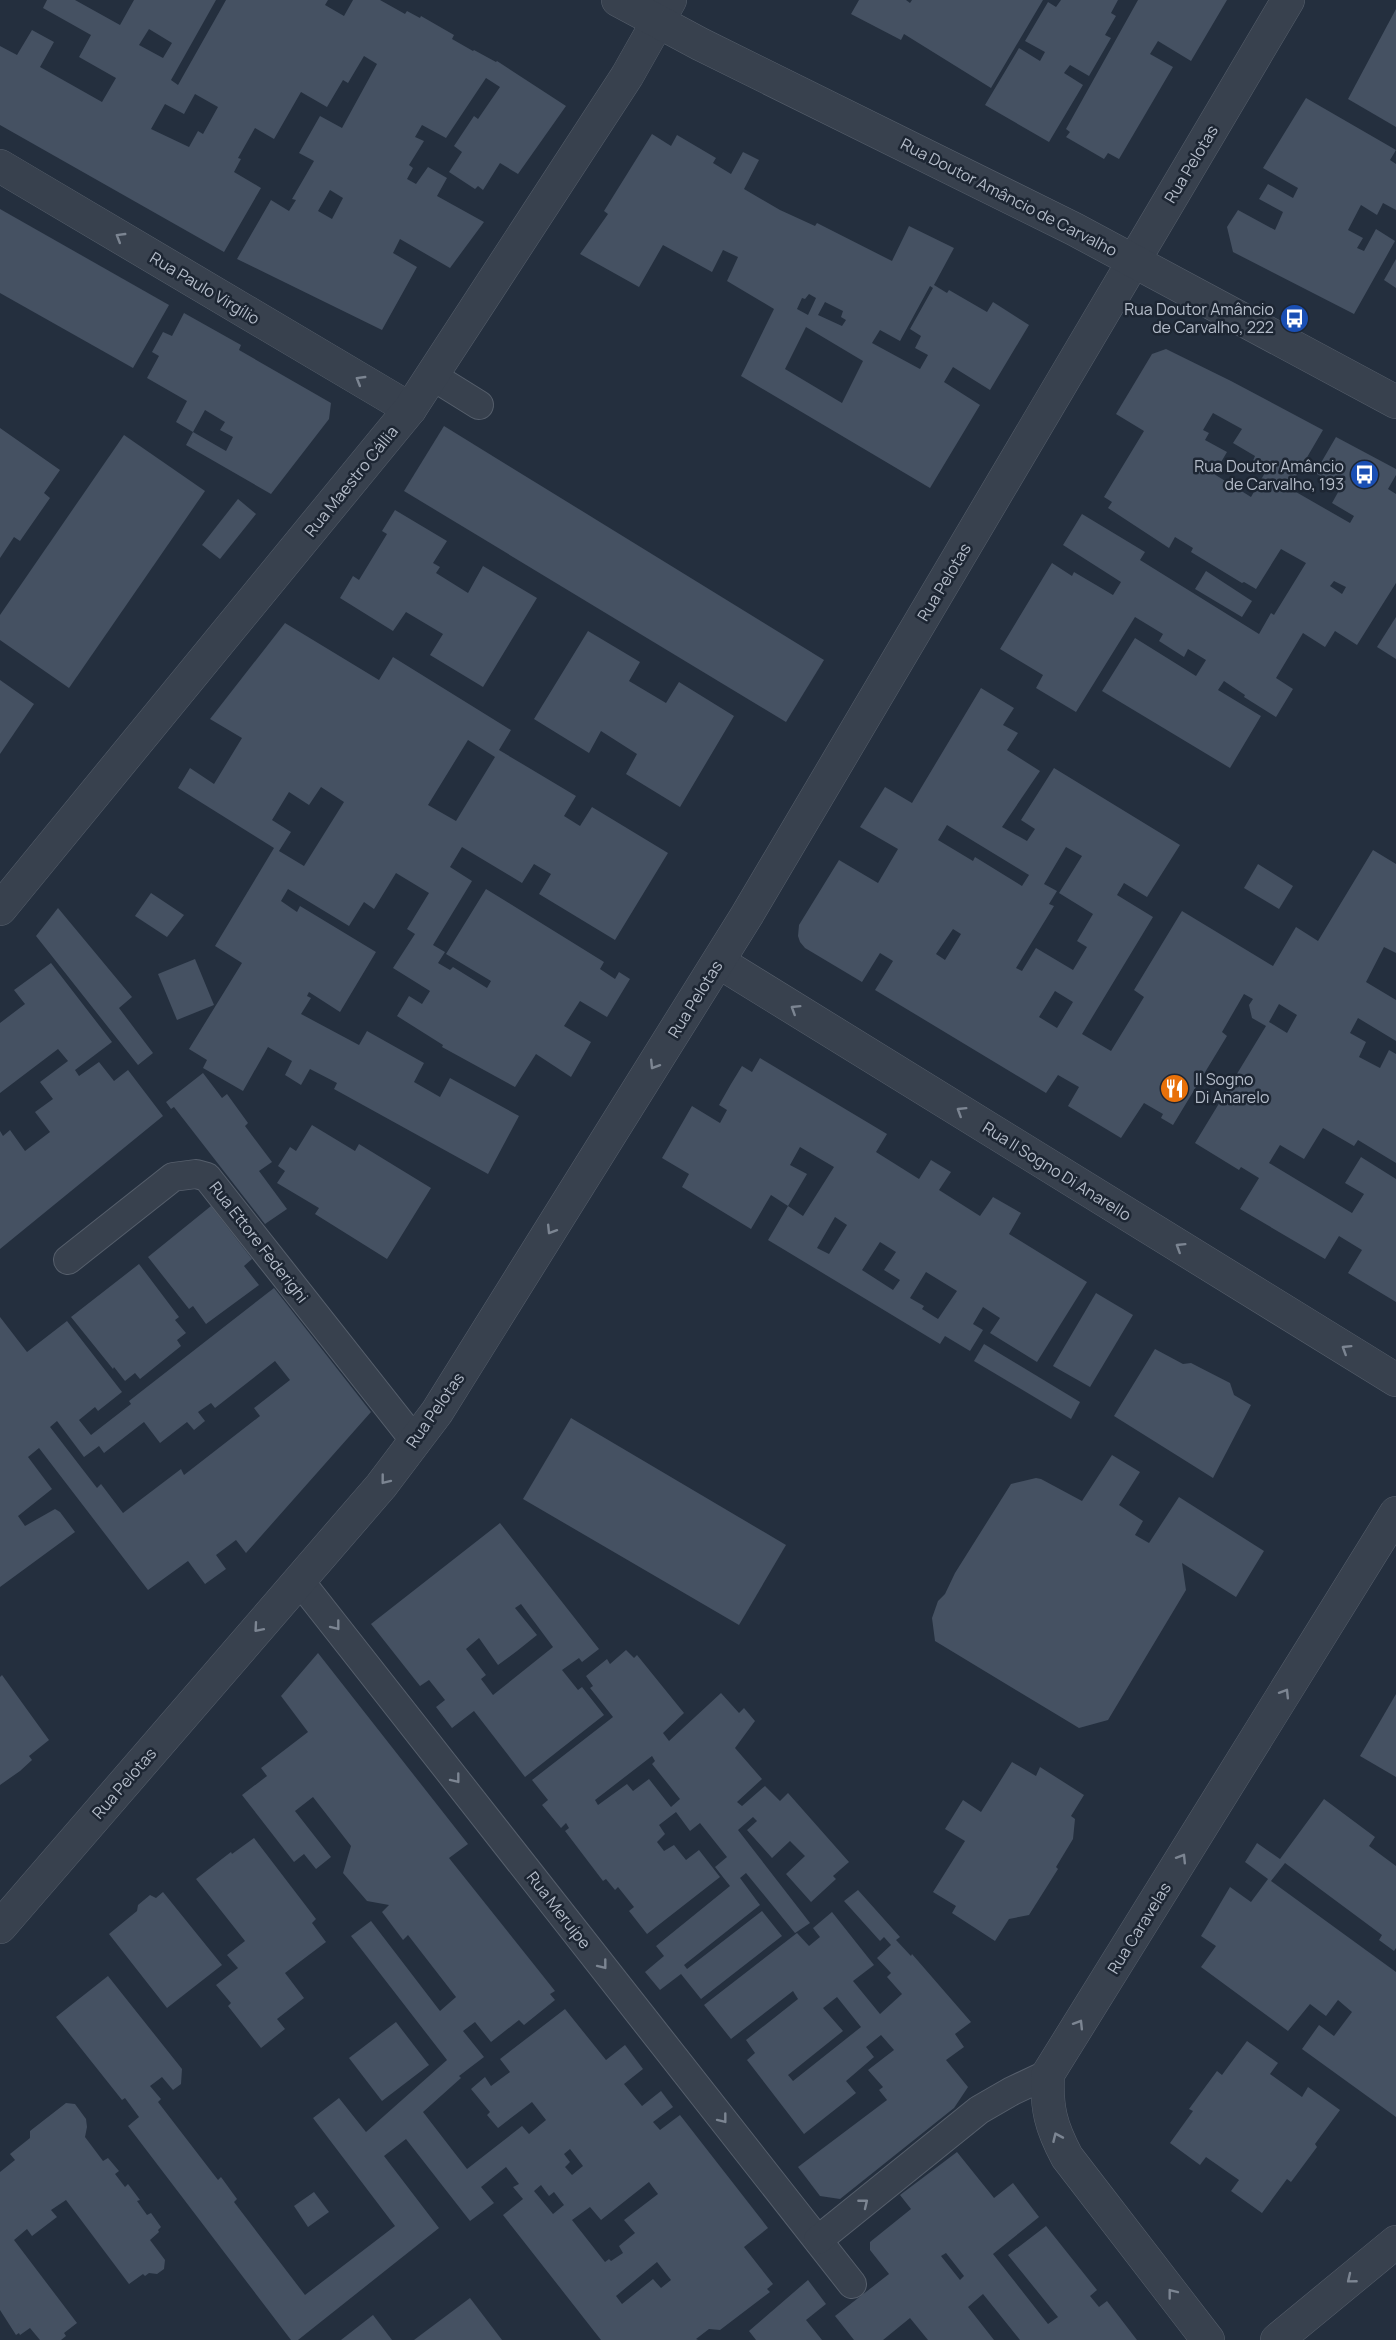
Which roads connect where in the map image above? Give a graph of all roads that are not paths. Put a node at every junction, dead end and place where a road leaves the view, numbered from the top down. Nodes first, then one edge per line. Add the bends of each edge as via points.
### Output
1 (618, 0) edge
2 (1288, 0) edge
3 (664, 11) edge
4 (0, 166) edge
5 (1134, 261) junction
6 (434, 377) junction
7 (1396, 402) edge
8 (479, 405) dead end
9 (411, 410) junction
10 (0, 909) edge
11 (719, 962) junction
12 (68, 1260) dead end
13 (1396, 1380) edge
14 (415, 1441) junction
15 (1396, 1513) edge
16 (299, 1580) junction
17 (0, 1927) edge
18 (1048, 2074) junction
19 (818, 2240) junction
20 (1396, 2242) edge
21 (852, 2284) dead end
22 (1208, 2340) edge
23 (1277, 2340) edge

1 - 3 street, Rua Doutor Amâncio de Carvalho
2 - 5 street, Rua Pelotas
3 - 5 street, Rua Doutor Amâncio de Carvalho
3 - 6 street, Rua Maestro Cállia via 627,76
9 -> 4 street, Rua Paulo Virgílio
5 - 7 street, Rua Doutor Amâncio de Carvalho
5 - 11 street, Rua Pelotas
6 - 8 lane
6 - 9 street, Rua Maestro Cállia
9 - 10 street, Rua Maestro Cállia
13 -> 11 street, Rua II Sogno Di Anarello
11 -> 14 street, Rua Pelotas via 437,1412
12 - 14 lane, Rua Ettore Federighi via 173,1177 207,1177
14 -> 16 street, Rua Pelotas
18 -> 15 street, Rua Caravelas
16 -> 17 street, Rua Pelotas
16 -> 19 lane, Rua Meruípe
19 -> 18 lane via 979,2110
22 -> 18 street via 1067,2157 1049,2114
19 - 21 lane, Rua Meruípe
20 -> 23 street

